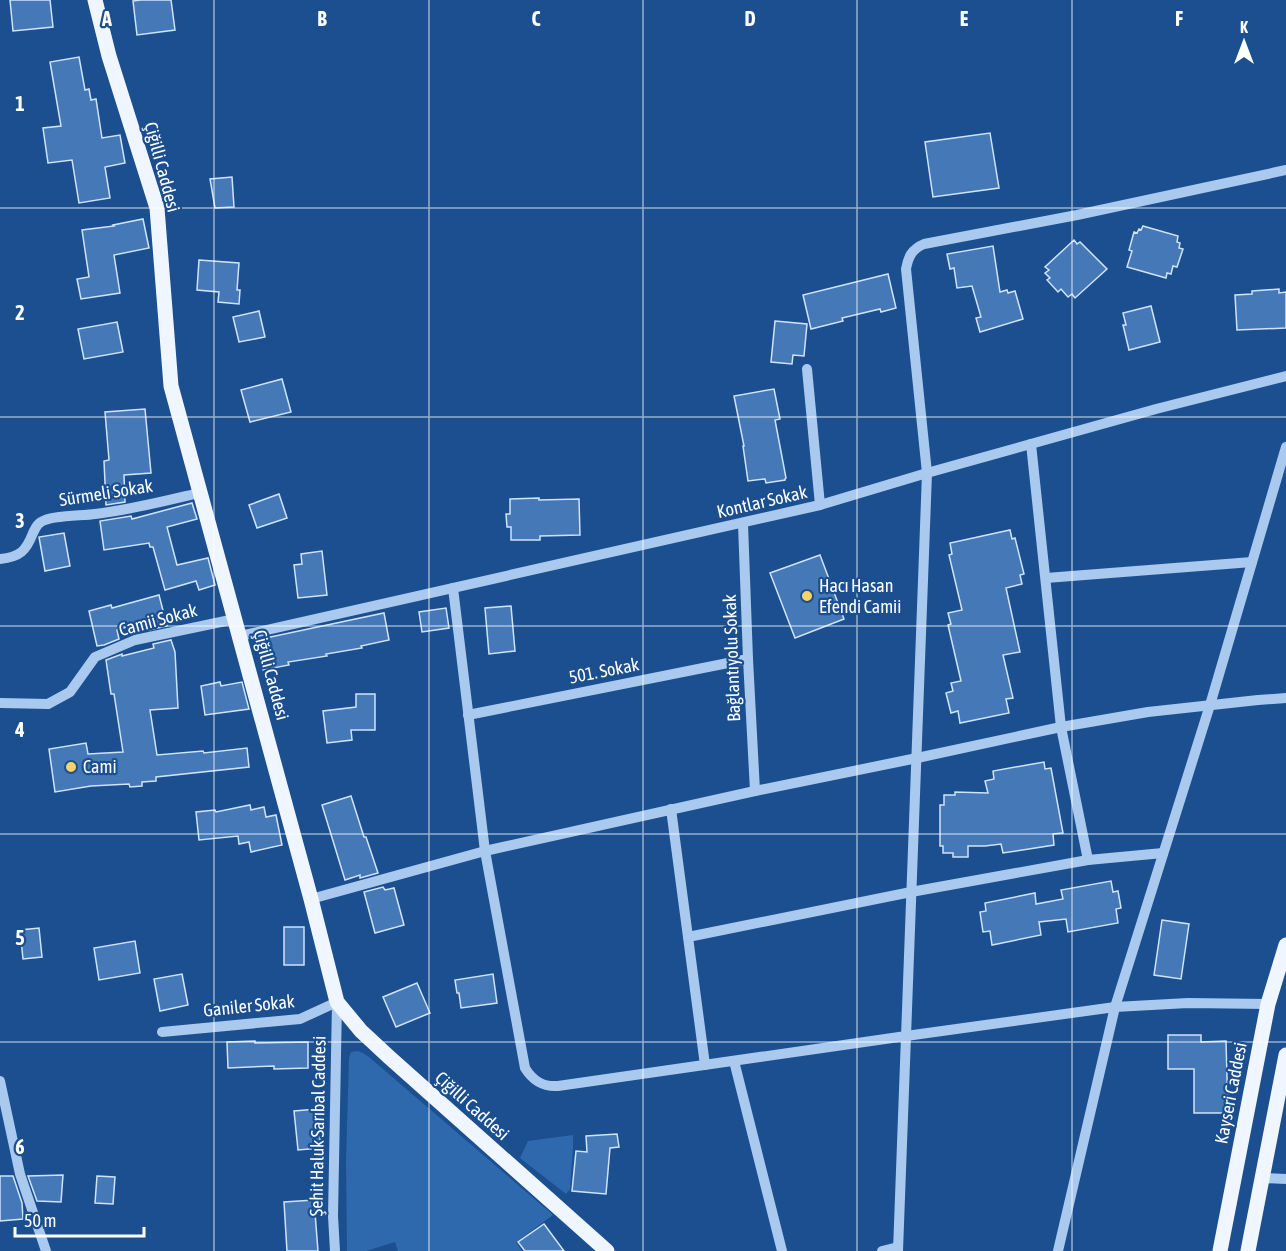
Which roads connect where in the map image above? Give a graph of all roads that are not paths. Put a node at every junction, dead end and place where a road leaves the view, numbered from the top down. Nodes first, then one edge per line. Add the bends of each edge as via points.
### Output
1 (96, 0) edge
2 (1286, 170) edge
3 (807, 369) dead end
4 (1286, 376) edge
5 (1031, 444) junction
6 (1286, 447) edge
7 (927, 473) junction
8 (200, 493) junction
9 (820, 505) junction
10 (743, 524) junction
11 (0, 559) edge
12 (1252, 562) junction
13 (1046, 578) junction
14 (453, 588) junction
15 (235, 619) junction
16 (240, 636) junction
17 (748, 659) junction
18 (1286, 698) edge
19 (1, 701) edge
20 (1210, 705) junction
21 (468, 716) junction
22 (1061, 727) junction
23 (917, 758) junction
24 (755, 791) junction
25 (672, 809) junction
26 (485, 851) junction
27 (1163, 853) junction
28 (1088, 860) junction
29 (911, 892) junction
30 (311, 899) junction
31 (688, 937) junction
32 (1286, 945) edge
33 (337, 1002) junction
34 (1268, 1004) junction
35 (1115, 1007) junction
36 (162, 1032) dead end
37 (906, 1036) junction
38 (1286, 1055) edge
39 (734, 1061) junction
40 (705, 1065) junction
41 (0, 1081) edge
42 (1261, 1178) junction
43 (1286, 1179) edge
44 (898, 1249) edge
45 (46, 1251) edge
46 (335, 1251) edge
47 (607, 1251) edge
48 (782, 1251) edge
49 (882, 1251) edge
50 (1058, 1251) edge
51 (1220, 1251) edge
52 (1248, 1251) edge

1 - 8 main road, Çiğilli Caddesi via 109,56 157,208 171,386
2 - 7 street via 924,244 914,250 906,269
3 - 9 street
4 - 5 street, Kontlar Sokak
5 - 7 street, Kontlar Sokak
5 - 13 street
6 - 12 street
7 - 9 street, Kontlar Sokak
7 - 23 street
8 - 11 street, Sürmeli Sokak via 105,513 48,519 35,528 24,552
8 - 15 main road, Çiğilli Caddesi
9 - 10 street, Kontlar Sokak
10 - 14 street, Kontlar Sokak
10 - 17 street, Bağlantıyolu Sokak
12 - 13 street
12 - 20 street
13 - 22 street
14 - 16 street, Kontlar Sokak
14 - 21 street
15 - 16 main road, Çiğilli Caddesi
15 - 19 street, Camii Sokak via 135,640 95,657 70,692 48,704
16 - 30 main road, Çiğilli Caddesi
17 - 21 street, 501. Sokak
17 - 24 street, Bağlantıyolu Sokak
18 - 20 street
20 - 22 street
20 - 27 street
21 - 26 street
22 - 23 street
22 - 28 street
23 - 24 street
23 - 29 street
24 - 25 street
25 - 26 street
25 - 31 street
26 - 30 street
26 - 40 street via 525,1068 532,1078 544,1085 558,1086
27 - 28 street
27 - 35 street
28 - 29 street
29 - 31 street
29 - 37 street
30 - 33 main road, Çiğilli Caddesi
31 - 40 street
32 - 34 main road, Kayseri Caddesi
33 - 36 street, Ganiler Sokak via 300,1019
33 - 46 street, Şehit Haluk Sarıbal Caddesi
33 - 47 main road, Çiğilli Caddesi via 389,1058
34 - 35 street
34 - 51 main road, Kayseri Caddesi
35 - 37 street
35 - 50 street
37 - 39 street
37 - 44 street
38 - 42 main road
39 - 40 street
39 - 48 street
41 - 45 street via 20,1174
42 - 43 street
42 - 52 main road
44 - 49 street

